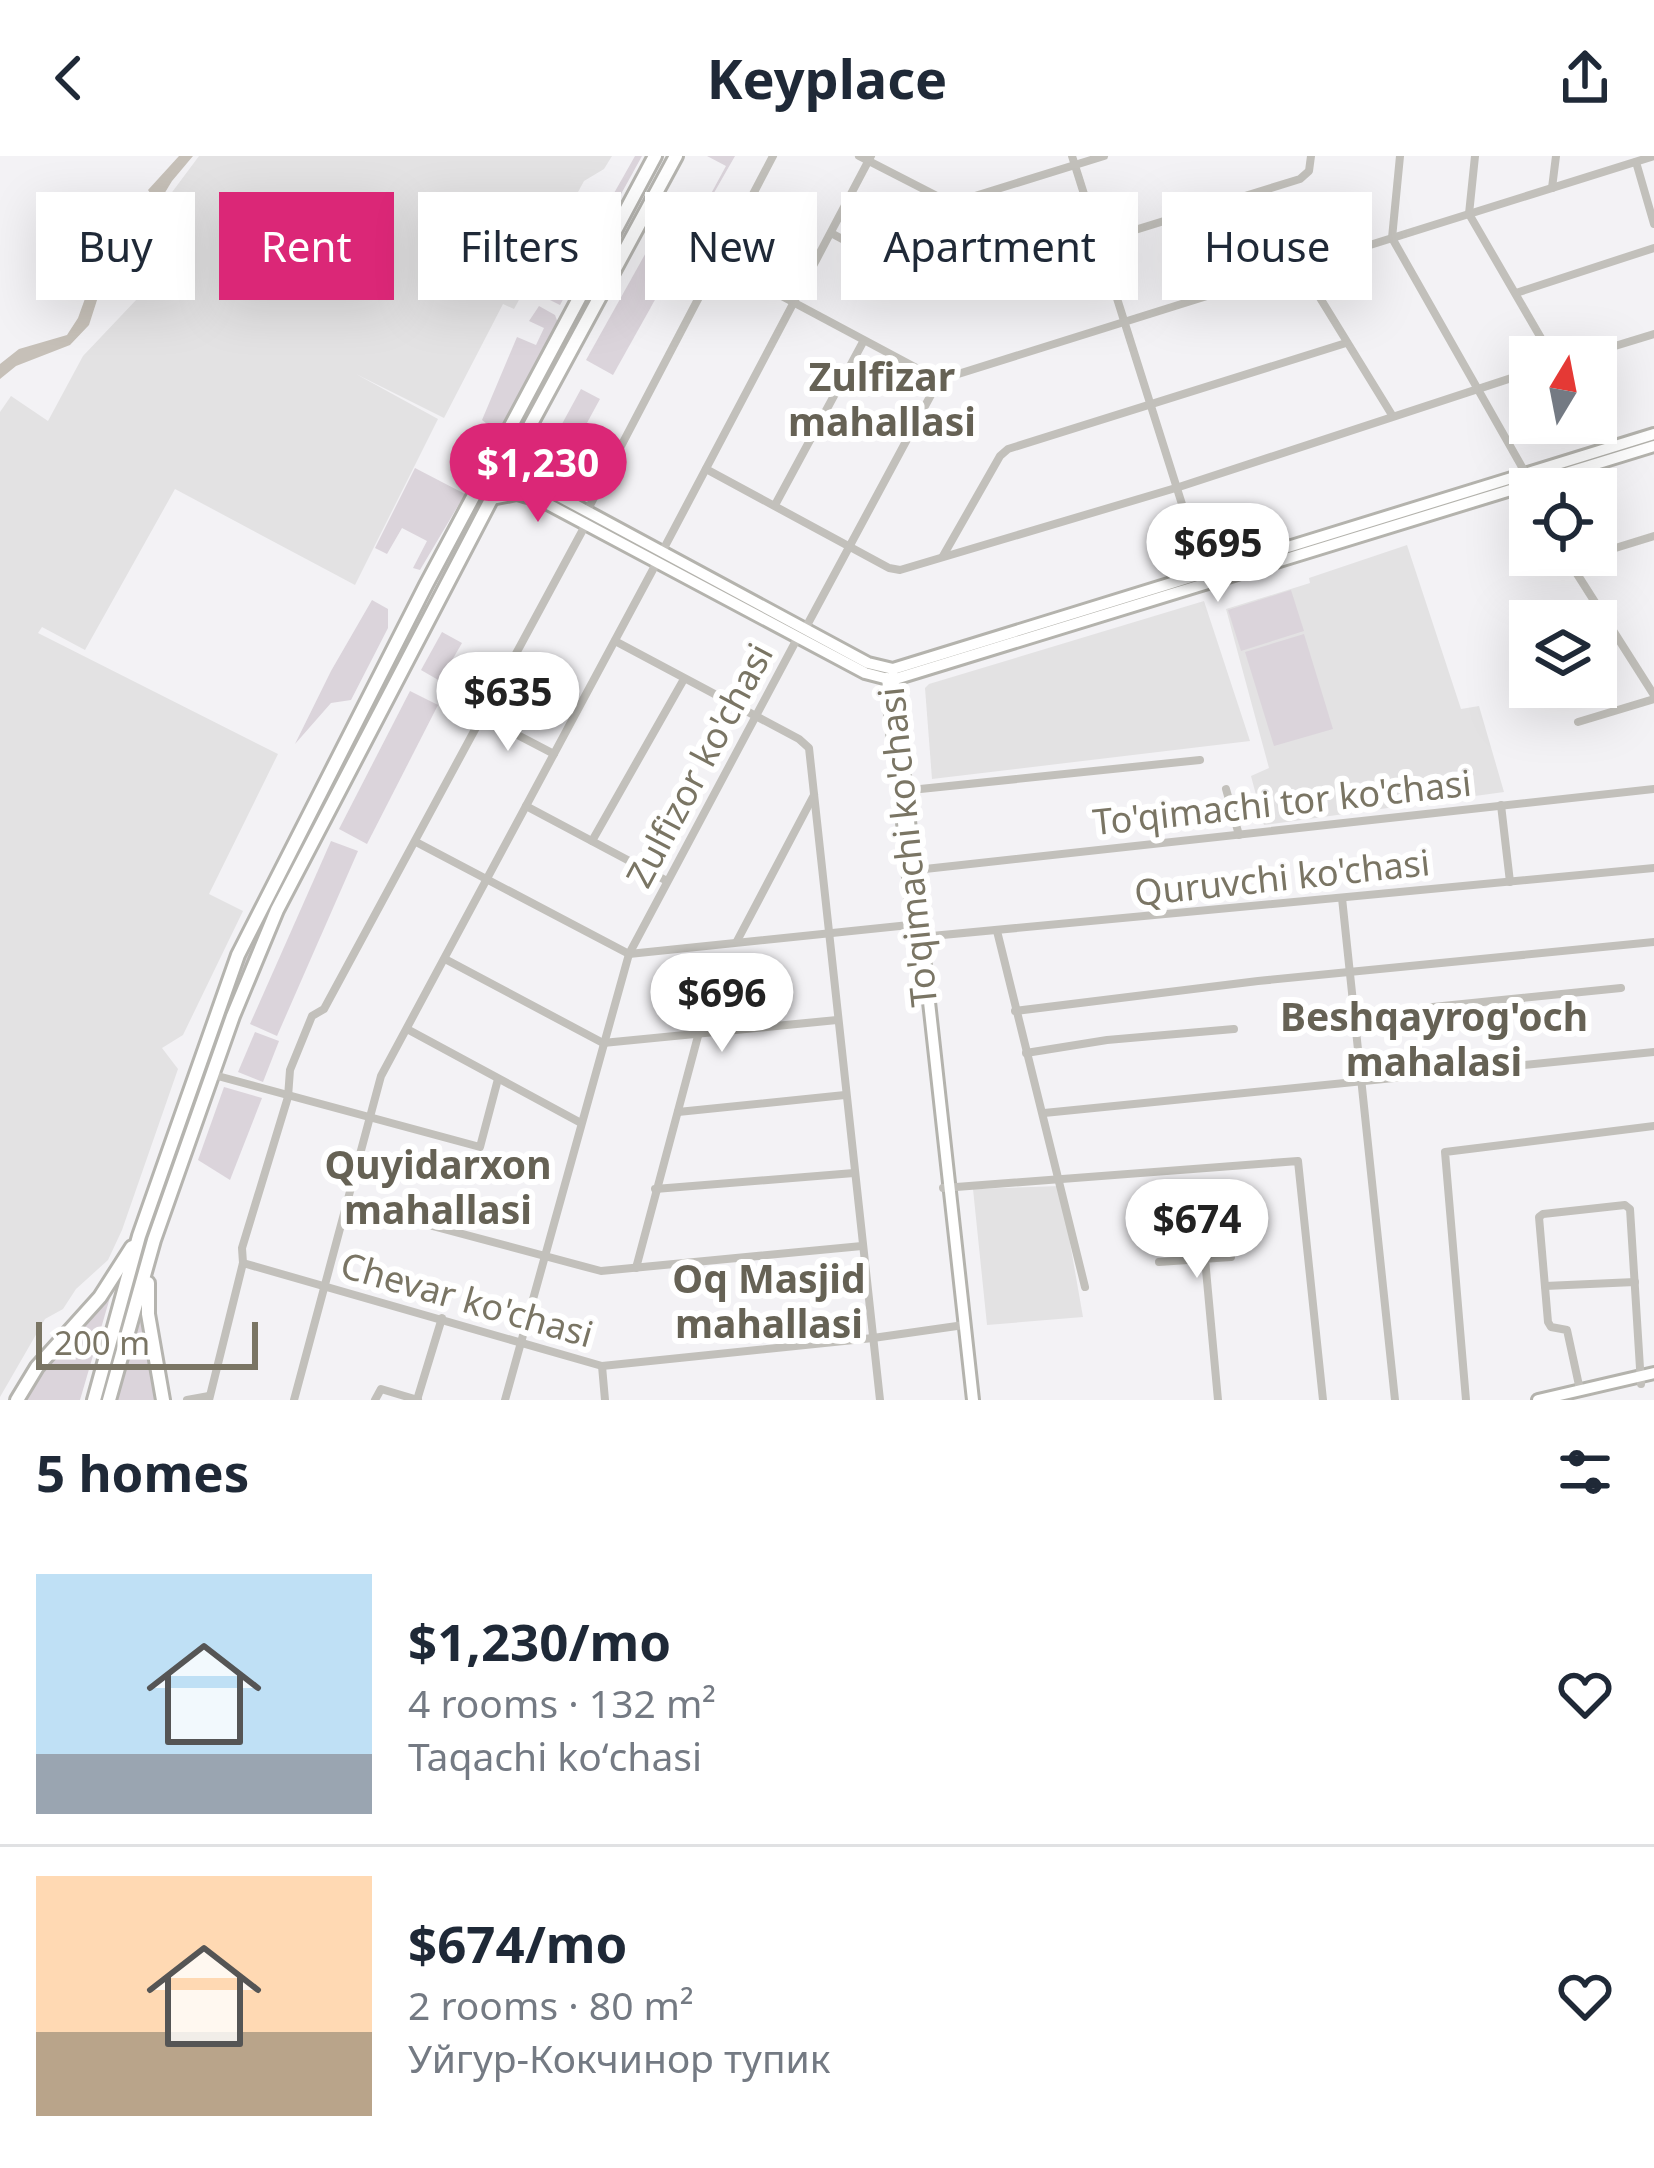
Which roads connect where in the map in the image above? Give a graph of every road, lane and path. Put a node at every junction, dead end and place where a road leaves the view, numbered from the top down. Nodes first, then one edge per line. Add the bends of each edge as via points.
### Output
1 (655, 156) edge
2 (676, 156) edge
3 (773, 156) edge
4 (1104, 156) edge
5 (1311, 156) edge
6 (1400, 156) edge
7 (1475, 156) edge
8 (1556, 156) edge
9 (1654, 156) edge
10 (866, 158) edge
11 (1074, 160) edge
12 (1636, 162) junction
13 (1552, 188) junction
14 (657, 192) edge
15 (754, 192) edge
16 (1084, 192) edge
17 (633, 196) junction
18 (645, 203) edge
19 (1469, 214) junction
20 (645, 215) edge
21 (621, 218) edge
22 (1654, 224) edge
23 (1138, 230) edge
24 (831, 233) junction
25 (841, 238) edge
26 (1392, 238) junction
27 (1372, 244) edge
28 (1654, 248) edge
29 (621, 251) edge
30 (624, 253) junction
31 (1516, 293) junction
32 (577, 300) edge
33 (697, 300) edge
34 (787, 300) edge
35 (1118, 300) edge
36 (1195, 300) edge
37 (1320, 300) edge
38 (794, 304) junction
39 (1125, 322) junction
40 (1654, 334) edge
41 (1540, 336) edge
42 (863, 342) junction
43 (1346, 344) junction
44 (1617, 345) edge
45 (1509, 378) edge
46 (939, 380) junction
47 (1474, 389) junction
48 (1151, 406) junction
49 (1392, 415) junction
50 (1654, 434) edge
51 (519, 446) junction
52 (1654, 446) edge
53 (1520, 468) edge
54 (1567, 468) edge
55 (1580, 468) edge
56 (706, 469) junction
57 (1179, 487) junction
58 (1509, 489) edge
59 (491, 499) junction
60 (553, 500) junction
61 (775, 505) junction
62 (586, 518) junction
63 (1654, 536) edge
64 (848, 546) junction
65 (1617, 547) edge
66 (659, 557) junction
67 (943, 558) junction
68 (1578, 576) edge
69 (1206, 579) junction
70 (426, 585) junction
71 (442, 593) junction
72 (801, 633) junction
73 (615, 641) junction
74 (890, 676) junction
75 (684, 679) junction
76 (1654, 697) edge
77 (481, 716) junction
78 (756, 716) junction
79 (1578, 722) dead end
80 (554, 754) junction
81 (1200, 760) dead end
82 (1226, 789) dead end
83 (1654, 789) edge
84 (904, 791) junction
85 (814, 793) junction
86 (1501, 805) junction
87 (526, 806) junction
88 (1239, 835) junction
89 (416, 842) junction
90 (592, 842) junction
91 (1654, 868) edge
92 (916, 870) junction
93 (487, 880) junction
94 (668, 881) junction
95 (1510, 882) junction
96 (1342, 898) junction
97 (918, 931) junction
98 (997, 932) junction
99 (828, 934) junction
100 (736, 942) junction
101 (1654, 942) edge
102 (628, 954) junction
103 (445, 959) junction
104 (1350, 973) junction
105 (1621, 988) dead end
106 (1016, 1011) junction
107 (1354, 1015) junction
108 (837, 1020) junction
109 (406, 1029) junction
110 (1234, 1029) dead end
111 (698, 1036) junction
112 (603, 1043) junction
113 (1654, 1052) edge
114 (1026, 1053) junction
115 (212, 1074) junction
116 (498, 1079) junction
117 (1360, 1082) junction
118 (845, 1095) junction
119 (289, 1097) junction
120 (678, 1112) junction
121 (1044, 1113) junction
122 (369, 1119) junction
123 (581, 1123) junction
124 (1654, 1126) edge
125 (854, 1173) junction
126 (1060, 1178) junction
127 (946, 1188) junction
128 (656, 1189) junction
129 (346, 1203) junction
130 (139, 1236) junction
131 (154, 1240) junction
132 (862, 1246) junction
133 (545, 1256) junction
134 (1232, 1257) dead end
135 (1204, 1259) junction
136 (1159, 1262) dead end
137 (242, 1263) junction
138 (636, 1268) junction
139 (1635, 1282) junction
140 (324, 1286) junction
141 (1545, 1286) junction
142 (1085, 1287) dead end
143 (442, 1318) junction
144 (961, 1326) junction
145 (873, 1338) junction
146 (522, 1340) junction
147 (602, 1366) junction
148 (1647, 1378) edge
149 (1585, 1396) edge
150 (209, 1398) edge
151 (17, 1400) edge
152 (94, 1400) edge
153 (109, 1400) edge
154 (164, 1400) edge
155 (187, 1400) edge
156 (294, 1400) edge
157 (375, 1400) edge
158 (417, 1400) edge
159 (505, 1400) edge
160 (605, 1400) edge
161 (880, 1400) edge
162 (969, 1400) edge
163 (1218, 1400) edge
164 (1323, 1400) edge
165 (1395, 1400) edge
166 (1466, 1400) edge
167 (1538, 1400) edge
168 (1567, 1400) edge

1 - 17 highway
2 - 14 highway
3 - 15 street
4 - 11 street
5 - 23 street via 1300,179
6 - 26 street
7 - 19 street
8 - 13 street
9 - 12 street
10 - 11 street via 937,196 962,200
10 - 24 street
11 - 16 street
12 - 13 street
12 - 22 street
13 - 19 street
17 - 18 highway
17 - 21 highway
19 - 26 street
19 - 31 street
20 - 30 highway
24 - 25 street
24 - 38 street
26 - 27 street
26 - 47 street
28 - 31 street
29 - 30 highway
30 - 51 highway
31 - 41 street
32 - 70 highway
33 - 62 street
34 - 38 street
35 - 39 street
36 - 39 street
37 - 43 street
38 - 42 street
38 - 56 street
39 - 46 street
39 - 48 street
40 - 44 street
42 - 46 street
42 - 61 street
43 - 48 street
43 - 49 street
45 - 47 street
46 - 64 street, Zulfizor ko'chasi
47 - 49 street
47 - 53 street
48 - 57 street
48 - 67 street via 1008,449
49 - 57 street
50 - 54 main road
51 - 59 highway
51 - 60 main road via 525,472
52 - 55 main road
56 - 61 street
56 - 66 street
57 - 67 street
57 - 69 street
58 - 69 main road
59 - 60 main road
59 - 71 highway
60 - 62 main road
61 - 64 street
62 - 66 main road
62 - 77 street
63 - 65 street
64 - 67 street via 895,570
64 - 72 street, Zulfizor ko'chasi
66 - 72 main road
66 - 73 street
68 - 76 street
69 - 74 main road
70 - 71 highway
70 - 130 highway via 238,955
71 - 115 highway via 277,910
72 - 74 main road
72 - 78 street, Zulfizor ko'chasi
73 - 75 street
73 - 80 street
74 - 84 main road, To'qimachi ko'chasi
75 - 78 street
75 - 90 street
76 - 79 street
77 - 80 street
77 - 89 street
78 - 85 street via 806,744
78 - 94 street, Zulfizor ko'chasi
80 - 87 street
81 - 84 street
82 - 88 street
83 - 86 street, To'qimachi tor ko'chasi
84 - 92 main road, To'qimachi ko'chasi
84 - 97 main road, To'qimachi ko'chasi
85 - 99 street
85 - 100 street
86 - 88 street, To'qimachi tor ko'chasi
86 - 95 street
87 - 90 street
87 - 93 street
88 - 92 street, To'qimachi tor ko'chasi
89 - 93 street
89 - 119 street via 324,1010 312,1016 290,1070
90 - 94 street
91 - 95 street, Quruvchi ko'chasi
92 - 97 main road, To'qimachi ko'chasi
93 - 102 street
93 - 103 street
94 - 102 street, Zulfizor ko'chasi
95 - 96 street, Quruvchi ko'chasi
96 - 98 street, Quruvchi ko'chasi
96 - 104 street
97 - 98 street, Quruvchi ko'chasi
97 - 99 street, Quruvchi ko'chasi
97 - 127 main road, To'qimachi ko'chasi
98 - 106 street
99 - 100 street, Quruvchi ko'chasi
99 - 108 street
100 - 102 street, Quruvchi ko'chasi
101 - 104 street
102 - 112 street, Zulfizor ko'chasi
103 - 109 street
103 - 112 street
104 - 106 street
104 - 107 street
105 - 107 street
106 - 114 street
107 - 117 street
108 - 111 street
108 - 118 street
109 - 116 street
109 - 122 street
110 - 114 street
111 - 112 street
111 - 120 street
112 - 123 street, Zulfizor ko'chasi
113 - 117 street
114 - 121 street
115 - 119 street
115 - 131 highway
116 - 122 street via 479,1147
116 - 123 street
117 - 121 street
117 - 165 street
118 - 120 street
118 - 125 street
119 - 122 street
119 - 137 street
120 - 128 street
121 - 126 street
122 - 129 street
123 - 133 street, Zulfizor ko'chasi
124 - 166 street via 1445,1152
125 - 128 street
125 - 132 street
126 - 127 street
126 - 142 street
126 - 164 street via 1298,1161
127 - 144 main road, To'qimachi ko'chasi
128 - 138 street
129 - 133 street
129 - 140 street
130 - 151 highway
130 - 152 highway
131 - 153 highway
131 - 154 highway via 148,1314
132 - 138 street
132 - 145 street
133 - 138 street via 596,1270
133 - 146 street, Zulfizor ko'chasi
134 - 135 street
135 - 136 street
135 - 163 street
137 - 140 street, Chevar ko'chasi
137 - 150 street
139 - 141 street
139 - 141 street via 1625,1205 1540,1215
139 - 148 street
140 - 143 street, Chevar ko'chasi
140 - 156 street
141 - 149 street via 1549,1325 1568,1330
143 - 146 street, Chevar ko'chasi
143 - 158 street
144 - 145 street, Chevar ko'chasi
144 - 162 main road, To'qimachi ko'chasi
145 - 147 street, Chevar ko'chasi
145 - 161 street
146 - 147 street, Chevar ko'chasi
146 - 159 street, Zulfizor ko'chasi
147 - 160 street
148 - 149 main road
149 - 167 main road
149 - 168 main road
150 - 155 street
157 - 158 street via 381,1389

